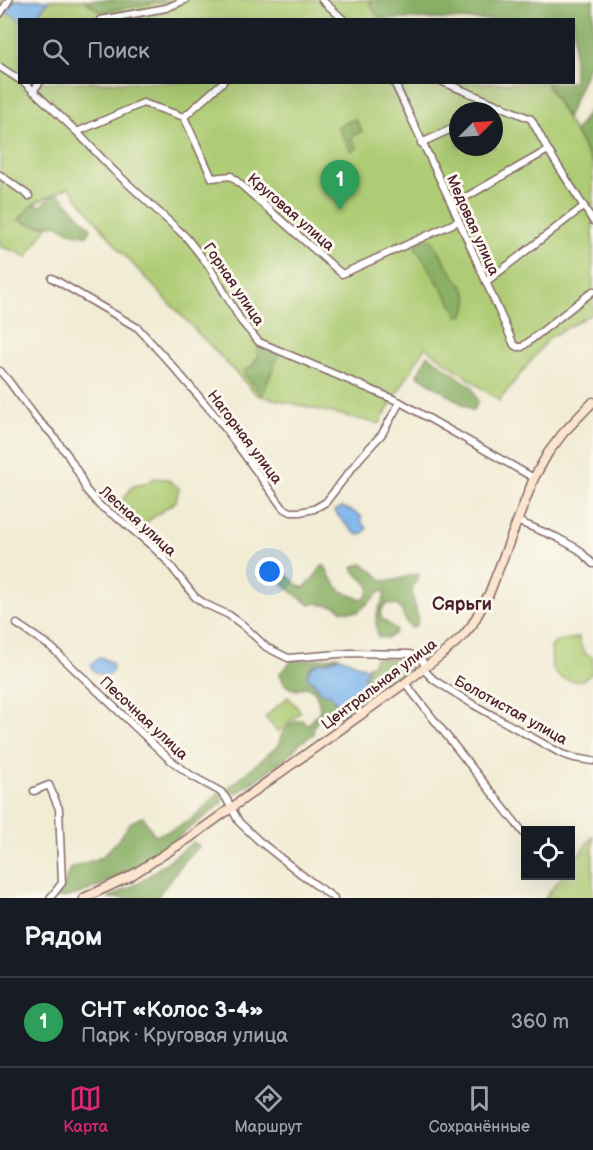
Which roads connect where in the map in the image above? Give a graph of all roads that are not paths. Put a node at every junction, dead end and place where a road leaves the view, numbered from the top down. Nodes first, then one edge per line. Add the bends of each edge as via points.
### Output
1 (9, 0) edge
2 (185, 0) edge
3 (322, 0) edge
4 (0, 14) edge
5 (111, 18) edge
6 (342, 18) edge
7 (0, 67) edge
8 (18, 79) edge
9 (26, 84) edge
10 (38, 84) edge
11 (221, 84) edge
12 (395, 84) edge
13 (448, 84) edge
14 (33, 91) junction
15 (492, 102) edge
16 (503, 106) edge
17 (184, 117) junction
18 (449, 130) edge
19 (77, 132) junction
20 (421, 142) junction
21 (548, 150) junction
22 (0, 175) edge
23 (29, 196) dead end
24 (452, 205) junction
25 (584, 206) junction
26 (459, 221) junction
27 (593, 221) edge
28 (52, 278) dead end
29 (486, 282) junction
30 (593, 291) edge
31 (0, 371) edge
32 (400, 402) junction
33 (593, 402) edge
34 (534, 478) junction
35 (517, 521) junction
36 (593, 564) edge
37 (17, 624) dead end
38 (425, 668) junction
39 (405, 683) junction
40 (593, 761) edge
41 (34, 791) dead end
42 (231, 807) junction
43 (521, 831) edge
44 (50, 898) edge
45 (84, 898) edge
46 (334, 898) edge

1 - 4 street
2 - 5 street via 166,8
3 - 6 street
7 - 8 street
9 - 14 street, Горная улица
10 - 14 street
11 - 17 street
12 - 20 street, Медовая улица
13 - 15 street
14 - 19 street, Горная улица
16 - 21 street via 531,119
17 - 19 street via 143,103
17 - 26 street, Круговая улица via 212,178 231,176 342,274
18 - 20 street
19 - 32 street, Горная улица via 186,237 259,342
20 - 24 street, Медовая улица
21 - 24 street
21 - 25 street
22 - 23 street
24 - 26 street, Медовая улица
25 - 27 street
25 - 29 street
26 - 29 street, Медовая улица
28 - 32 street, Нагорная улица via 138,328 219,420 283,508 291,512 314,509 326,502 382,434
29 - 30 street, Медовая улица via 518,347
31 - 38 street, Лесная улица via 67,454 86,490 100,506 153,547 195,597 229,615 266,647 288,658 410,654 421,660
32 - 34 street, Горная улица
33 - 34 street, Центральная улица via 564,432
34 - 35 street, Центральная улица
35 - 36 street via 578,549
35 - 38 street, Центральная улица via 489,594 472,625
37 - 42 street, Песочная улица via 51,647 169,759 221,792
38 - 39 street, Центральная улица
38 - 40 street, Болотистая улица via 434,680 562,754
39 - 42 street, Центральная улица
39 - 43 street
41 - 44 street via 50,785 59,809 62,883
42 - 45 street, Центральная улица via 156,861
42 - 46 street, Песочная улица via 239,822 258,840

